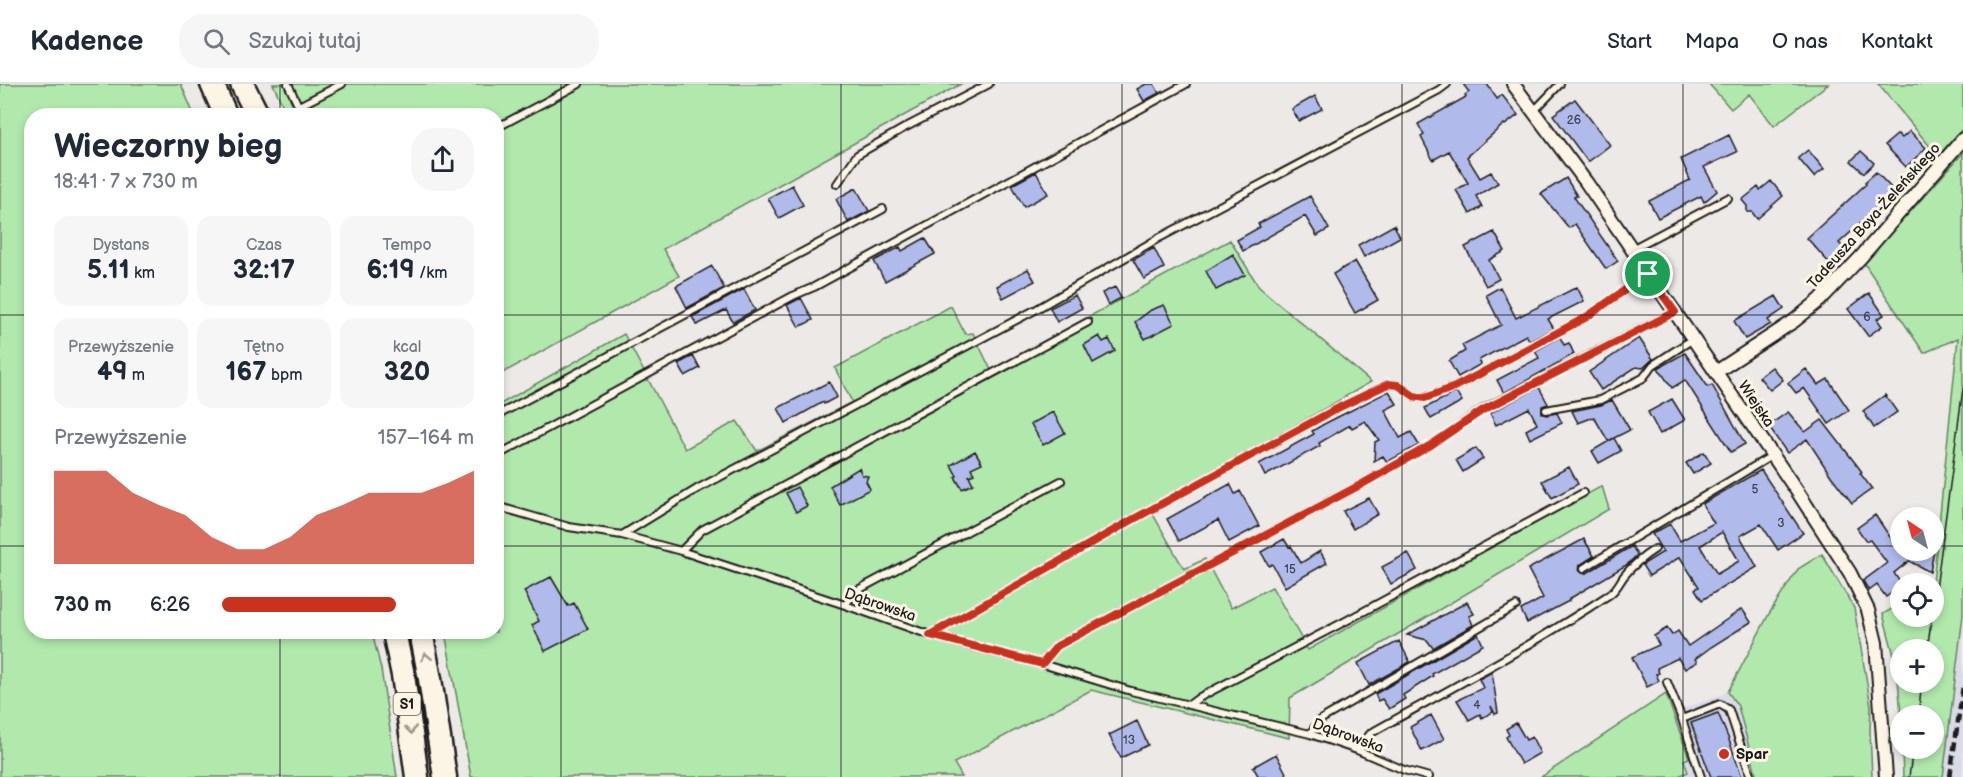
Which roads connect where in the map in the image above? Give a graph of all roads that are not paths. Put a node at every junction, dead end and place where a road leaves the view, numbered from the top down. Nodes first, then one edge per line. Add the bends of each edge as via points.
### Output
1 (242, 84) edge
2 (249, 84) edge
3 (288, 84) edge
4 (342, 84) edge
5 (579, 84) edge
6 (989, 84) edge
7 (1186, 84) edge
8 (1447, 84) edge
9 (1513, 84) edge
10 (1560, 84) edge
11 (299, 106) joint
12 (254, 108) edge
13 (256, 108) edge
14 (1534, 111) junction
15 (504, 124) edge
16 (1963, 139) edge
17 (837, 184) dead end
18 (1728, 198) dead end
19 (883, 209) dead end
20 (1632, 249) junction
21 (1648, 274) junction
22 (1675, 312) junction
23 (1088, 322) dead end
24 (1693, 338) junction
25 (1716, 372) junction
26 (1546, 410) dead end
27 (504, 412) edge
28 (504, 452) edge
29 (1773, 455) junction
30 (1061, 481) dead end
31 (1583, 493) dead end
32 (504, 508) edge
33 (622, 536) junction
34 (1655, 549) dead end
35 (681, 551) junction
36 (1584, 568) dead end
37 (845, 605) junction
38 (1516, 606) dead end
39 (930, 635) junction
40 (395, 639) edge
41 (422, 639) edge
42 (1042, 664) junction
43 (1667, 682) dead end
44 (1189, 705) junction
45 (1682, 719) junction
46 (1310, 734) junction
47 (1357, 750) junction
48 (417, 777) edge
49 (445, 777) edge
50 (1429, 777) edge
51 (1701, 777) edge
52 (1751, 777) edge
53 (1886, 777) edge

1 - 12 highway
2 - 13 highway
3 - 11 lane
4 - 11 lane
5 - 15 lane
6 - 17 lane via 857,155
7 - 28 lane
8 - 33 lane via 1159,238 1035,310 697,489
9 - 14 street, Wiejska
10 - 14 lane
14 - 20 street, Wiejska
16 - 25 street, Tadeusza Boya-Żeleńskiego via 1820,300
18 - 20 lane
19 - 27 lane
20 - 21 street, Wiejska
21 - 22 street, Wiejska
21 - 39 lane via 1585,318 1455,387 1425,398 1388,384 1338,408
22 - 24 street, Wiejska
22 - 42 lane via 1483,410 1364,483 1057,646
23 - 35 lane via 702,530
24 - 25 street, Wiejska
24 - 26 lane via 1653,365 1643,378 1600,400
25 - 29 street, Wiejska
29 - 36 lane
29 - 53 street, Wiejska via 1850,573 1868,610 1876,643
30 - 37 lane via 856,591
31 - 44 lane
32 - 33 lane, Dąbrowska via 569,527
33 - 35 lane, Dąbrowska
34 - 47 lane via 1624,576 1616,589 1587,609 1371,733
35 - 37 lane, Dąbrowska
37 - 39 lane, Dąbrowska
38 - 46 lane via 1320,720
39 - 42 lane, Dąbrowska
40 -> 48 highway, S1
49 -> 41 highway, S1
42 - 44 lane, Dąbrowska
43 - 45 lane
44 - 46 lane, Dąbrowska
45 - 51 lane
45 - 52 lane via 1720,704 1729,710
46 - 47 lane, Dąbrowska
47 - 50 lane, Dąbrowska

